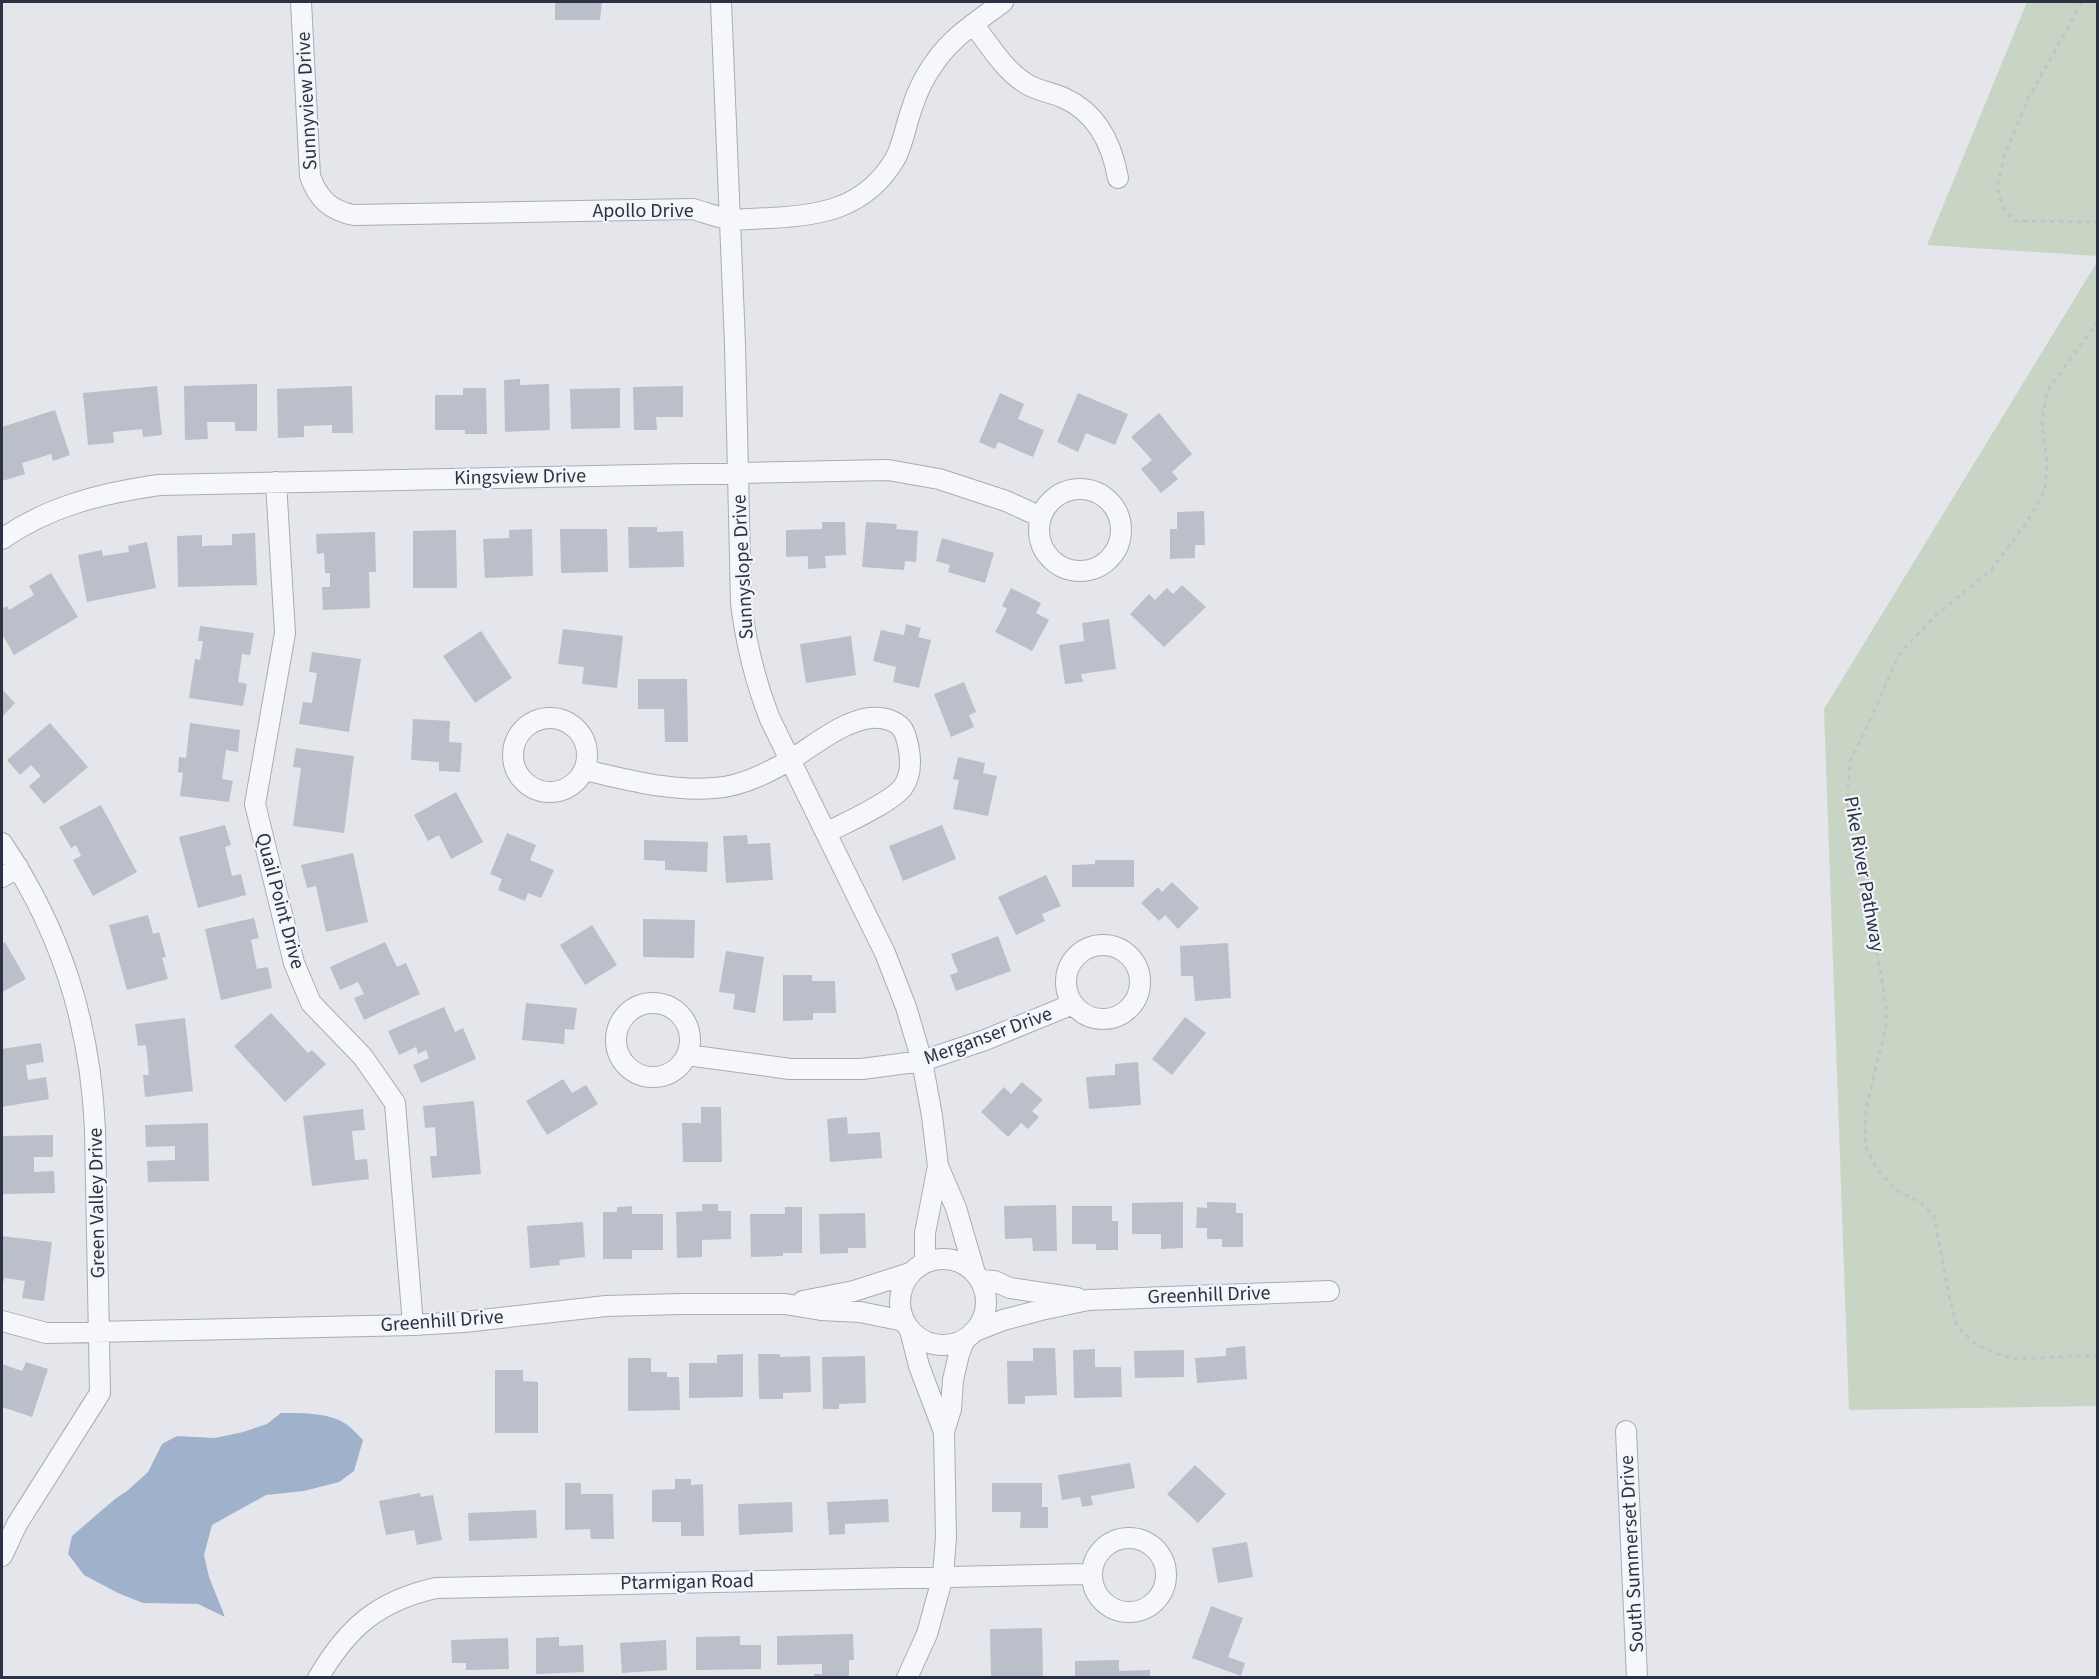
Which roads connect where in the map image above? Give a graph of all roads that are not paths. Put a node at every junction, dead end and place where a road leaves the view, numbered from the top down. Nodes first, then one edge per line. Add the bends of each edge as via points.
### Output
1 (301, 2) edge
2 (721, 2) edge
3 (1003, 2) edge
4 (973, 24) junction
5 (1118, 178) dead end
6 (321, 199) joint
7 (730, 219) junction
8 (737, 473) junction
9 (276, 482) junction
10 (1041, 517) junction
11 (2, 539) edge
12 (789, 760) junction
13 (584, 770) dead end
14 (826, 833) junction
15 (2, 843) edge
16 (10, 872) edge
17 (1073, 1004) dead end
18 (687, 1055) dead end
19 (921, 1061) junction
20 (938, 1166) junction
21 (917, 1268) junction
22 (977, 1276) junction
23 (1329, 1291) dead end
24 (1088, 1300) junction
25 (784, 1304) junction
26 (2, 1321) edge
27 (413, 1325) junction
28 (907, 1326) junction
29 (99, 1332) junction
30 (969, 1335) junction
31 (944, 1431) junction
32 (1626, 1431) dead end
33 (2, 1556) edge
34 (1092, 1575) dead end
35 (943, 1576) junction
36 (318, 1677) edge
37 (908, 1677) edge
38 (1637, 1677) edge

1 - 6 street, Sunnyview Drive via 310,176
2 - 7 street, Sunnyslope Drive
3 - 4 street, Apollo Drive
4 - 5 street via 1010,72 1027,84 1081,107 1096,122 1114,154
4 - 7 street, Apollo Drive via 935,61 921,85 895,159 862,196 841,208 817,214
6 - 7 street, Apollo Drive via 342,213 354,215 693,209
7 - 8 street, Sunnyslope Drive
8 - 9 street, Kingsview Drive
8 - 10 street, Kingsview Drive via 888,470 939,479
8 - 12 street, Sunnyslope Drive via 745,641 759,691
9 - 11 street, Kingsview Drive via 159,484 117,490 57,509
9 - 27 street, Quail Point Drive via 285,633 255,804 294,963 311,1003 363,1057 395,1103
10 - 10 street via 1041,543 1047,554 1067,569 1093,569 1104,563 1119,543 1118,515 1099,494 1072,490 1048,505
12 - 13 street via 754,778 715,789 666,787
12 - 14 street, Sunnyslope Drive
12 - 14 street via 846,726 871,718 892,720 904,730 910,770 904,786 891,798
14 - 19 street, Sunnyslope Drive via 885,953
15 - 16 street, Green Valley Drive
16 - 29 street, Green Valley Drive via 42,910 61,952 87,1048 94,1094
17 - 19 street, Merganser Drive
18 - 19 street, Merganser Drive via 810,1070 862,1069
19 - 20 street, Sunnyslope Drive
20 - 21 street, Sunnyslope Drive
20 - 22 street, Sunnyslope Drive
21 - 22 street via 942,1258 965,1265
21 - 25 street, Greenhill Drive via 854,1292
21 - 28 street via 904,1282 900,1295 900,1309
22 - 24 street, Greenhill Drive via 1010,1288
22 - 30 street via 986,1301 980,1323
23 - 24 street, Greenhill Drive
24 - 30 street, Greenhill Drive via 1012,1318
25 - 27 street, Greenhill Drive via 606,1306
25 - 28 street, Greenhill Drive via 860,1312
26 - 29 street, Greenhill Drive via 46,1333
27 - 29 street, Greenhill Drive
28 - 30 street via 929,1342 941,1345
28 - 31 street
29 - 33 street, Green Valley Drive via 100,1393 17,1524
30 - 31 street via 957,1363
31 - 35 street
32 - 38 street, South Summerset Drive
34 - 35 street, Ptarmigan Road
35 - 36 street, Ptarmigan Road via 436,1588 414,1593 374,1612 341,1642
35 - 37 street via 927,1634

